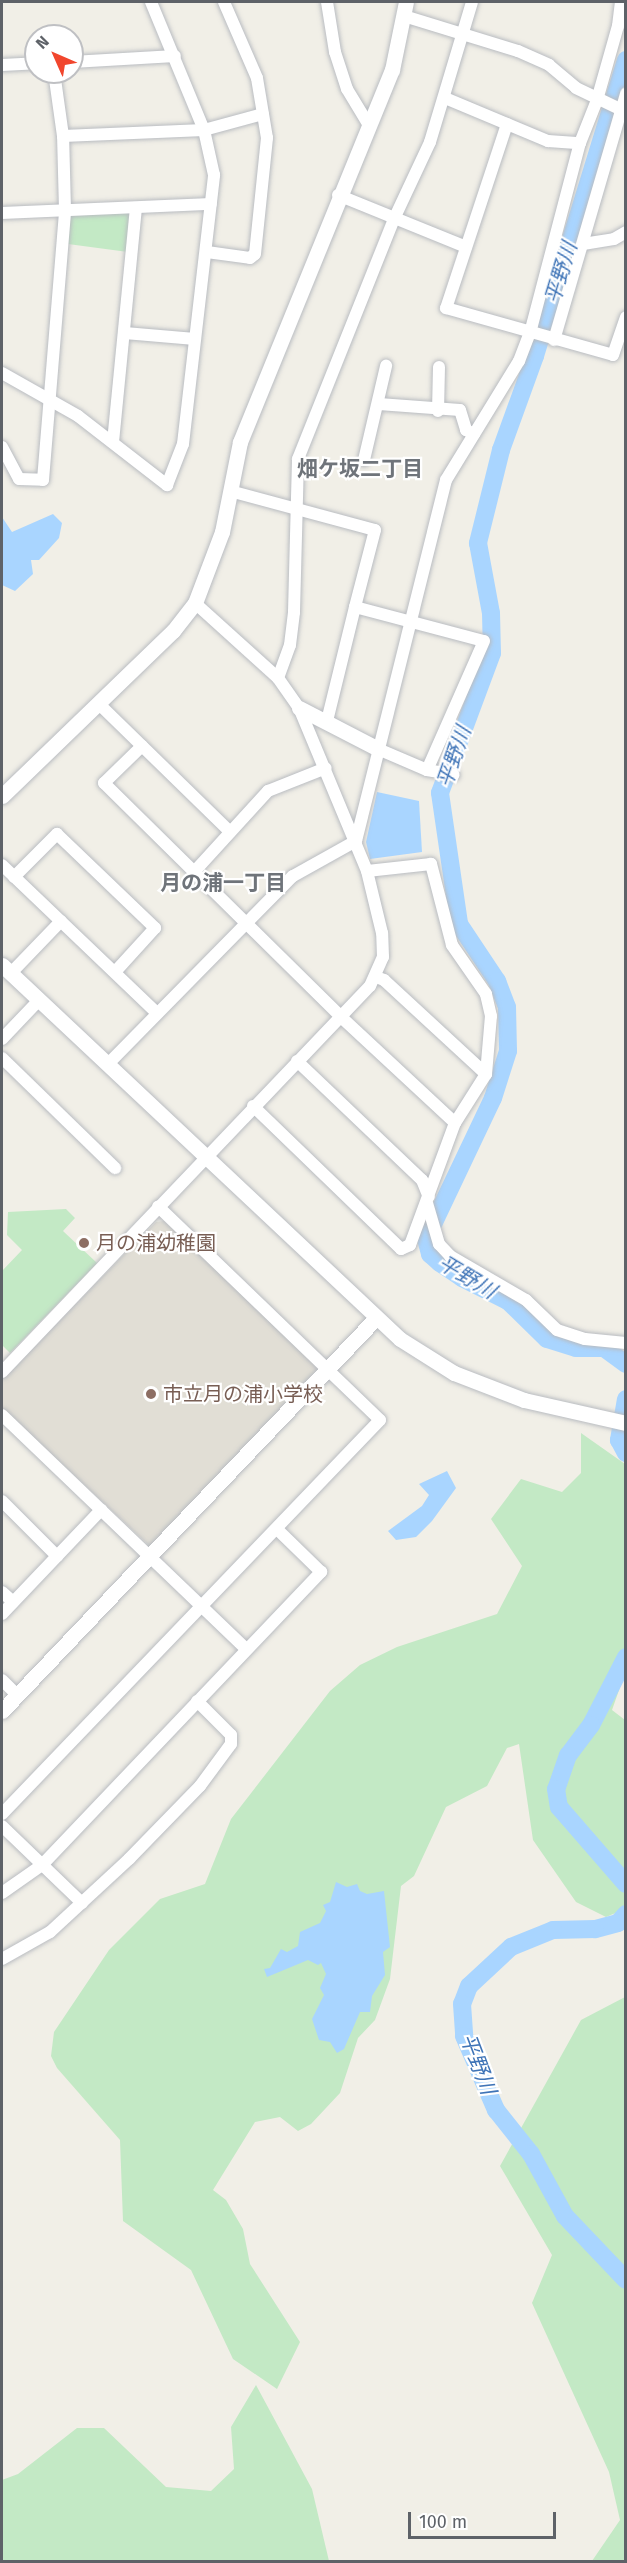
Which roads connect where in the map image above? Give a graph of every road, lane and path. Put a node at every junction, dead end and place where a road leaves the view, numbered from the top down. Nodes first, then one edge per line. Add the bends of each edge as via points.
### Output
1 (151, 2) edge
2 (225, 2) edge
3 (327, 2) edge
4 (472, 2) edge
5 (621, 2) edge
6 (405, 9) edge
7 (464, 34) junction
8 (175, 56) junction
9 (84, 61) edge
10 (24, 63) edge
11 (2, 64) edge
12 (56, 84) edge
13 (626, 93) edge
14 (445, 98) junction
15 (597, 100) junction
16 (623, 111) edge
17 (263, 114) junction
18 (507, 124) junction
19 (370, 127) junction
20 (204, 130) junction
21 (63, 136) junction
22 (580, 143) junction
23 (338, 195) junction
24 (211, 204) junction
25 (136, 208) junction
26 (65, 210) junction
27 (2, 213) edge
28 (394, 219) junction
29 (626, 232) edge
30 (583, 244) junction
31 (466, 247) junction
32 (207, 252) junction
33 (626, 317) edge
34 (125, 333) junction
35 (530, 333) junction
36 (195, 339) junction
37 (554, 340) junction
38 (386, 366) dead end
39 (439, 367) dead end
40 (2, 373) edge
41 (51, 400) junction
42 (379, 404) junction
43 (438, 411) junction
44 (474, 434) junction
45 (113, 442) junction
46 (2, 447) edge
47 (364, 460) dead end
48 (230, 491) junction
49 (295, 507) junction
50 (195, 603) junction
51 (355, 607) junction
52 (410, 622) junction
53 (278, 678) junction
54 (99, 704) junction
55 (299, 708) junction
56 (327, 721) junction
57 (142, 746) junction
58 (378, 749) junction
59 (326, 768) junction
60 (427, 770) junction
61 (453, 775) dead end
62 (2, 796) edge
63 (230, 832) junction
64 (356, 841) junction
65 (2, 865) edge
66 (367, 871) junction
67 (194, 872) junction
68 (14, 877) junction
69 (61, 921) junction
70 (244, 922) junction
71 (6, 969) edge
72 (115, 972) junction
73 (376, 977) junction
74 (38, 1001) junction
75 (157, 1013) junction
76 (340, 1016) junction
77 (2, 1039) edge
78 (2, 1058) edge
79 (297, 1061) junction
80 (107, 1065) junction
81 (486, 1074) junction
82 (253, 1106) junction
83 (455, 1123) junction
84 (204, 1157) junction
85 (115, 1168) dead end
86 (428, 1200) junction
87 (158, 1206) junction
88 (375, 1319) junction
89 (626, 1344) edge
90 (329, 1370) junction
91 (2, 1372) edge
92 (2, 1414) edge
93 (626, 1423) edge
94 (2, 1501) edge
95 (101, 1510) junction
96 (277, 1529) junction
97 (57, 1556) junction
98 (151, 1558) junction
99 (2, 1592) edge
100 (13, 1602) junction
101 (202, 1607) junction
102 (2, 1614) edge
103 (246, 1649) junction
104 (2, 1680) edge
105 (17, 1695) junction
106 (197, 1701) junction
107 (2, 1711) edge
108 (2, 1814) edge
109 (2, 1826) edge
110 (42, 1865) junction
111 (2, 1893) edge
112 (82, 1903) junction
113 (2, 1959) edge

1 - 8 street
2 - 17 street via 257,78
3 - 19 street via 335,52 347,89
4 - 7 street
5 - 15 street
6 - 7 street
6 - 19 street via 392,70
7 - 14 street
7 - 15 street via 549,65
8 - 9 street
8 - 20 street
10 - 11 street
12 - 21 street
13 - 16 street
14 - 18 street
14 - 28 street
15 - 16 street
15 - 22 street
16 - 30 street
17 - 20 street
17 - 32 street via 267,138 255,254 250,258
18 - 22 street via 548,141
18 - 31 street
19 - 23 street
20 - 21 street
20 - 24 street via 214,175
21 - 26 street
22 - 35 street
23 - 28 street
23 - 48 street via 256,397 240,442
24 - 25 street
24 - 32 street
25 - 26 street
25 - 34 street
26 - 27 street
26 - 41 street
28 - 31 street
28 - 49 street via 298,459
29 - 30 street via 614,239
30 - 37 street
31 - 35 street via 446,308
32 - 36 street
33 - 37 street via 613,356
34 - 36 street
34 - 45 street
35 - 37 street
35 - 44 street via 519,360
36 - 45 street via 183,444 167,485
38 - 42 street
39 - 43 street
40 - 41 street
41 - 45 street
41 - 46 street via 44,480 19,479
42 - 43 street
42 - 47 street
43 - 44 street via 460,410 466,430
44 - 52 street via 446,480
48 - 49 street
48 - 50 street via 213,563
49 - 51 street via 375,530
49 - 53 street via 294,612 290,645
50 - 53 street
50 - 54 street via 173,631
51 - 52 street
51 - 56 street
52 - 58 street
52 - 60 street via 484,641
53 - 55 street
54 - 57 street
54 - 62 street
55 - 56 street
55 - 59 street
56 - 58 street
57 - 63 street
57 - 67 street via 104,783
58 - 60 street
58 - 64 street
59 - 63 street via 268,791
59 - 64 street
60 - 61 street
63 - 67 street
64 - 66 street
64 - 70 street via 293,876
65 - 68 street
66 - 73 street via 382,933 383,957
66 - 81 street via 431,864 452,945 486,994 491,1016
67 - 70 street
68 - 69 street
68 - 72 street via 57,834 155,928
69 - 71 street
69 - 72 street
70 - 75 street
70 - 76 street
71 - 74 street
72 - 75 street
73 - 76 street
73 - 81 street via 384,980
74 - 77 street
74 - 80 street
75 - 80 street
76 - 79 street
76 - 83 street
78 - 85 street
79 - 82 street
79 - 86 street via 422,1180
80 - 84 street
81 - 83 street
82 - 84 street
82 - 86 street via 401,1249 410,1245
83 - 86 street
84 - 87 street
84 - 88 street
86 - 89 street via 439,1244 450,1256 525,1300 557,1330 585,1339
87 - 90 street
87 - 91 street
88 - 90 street
88 - 93 street via 454,1373 524,1400
90 - 96 street via 380,1420
90 - 98 street
92 - 95 street
94 - 97 street
95 - 97 street
95 - 98 street
96 - 101 street
96 - 103 street via 321,1572
97 - 100 street
98 - 101 street
98 - 105 street
99 - 100 street
100 - 102 street
101 - 103 street
101 - 108 street
103 - 106 street
104 - 105 street
105 - 107 street
106 - 110 street
106 - 112 street via 231,1735 231,1744 200,1786
109 - 110 street
110 - 111 street
110 - 112 street
112 - 113 street via 50,1932

